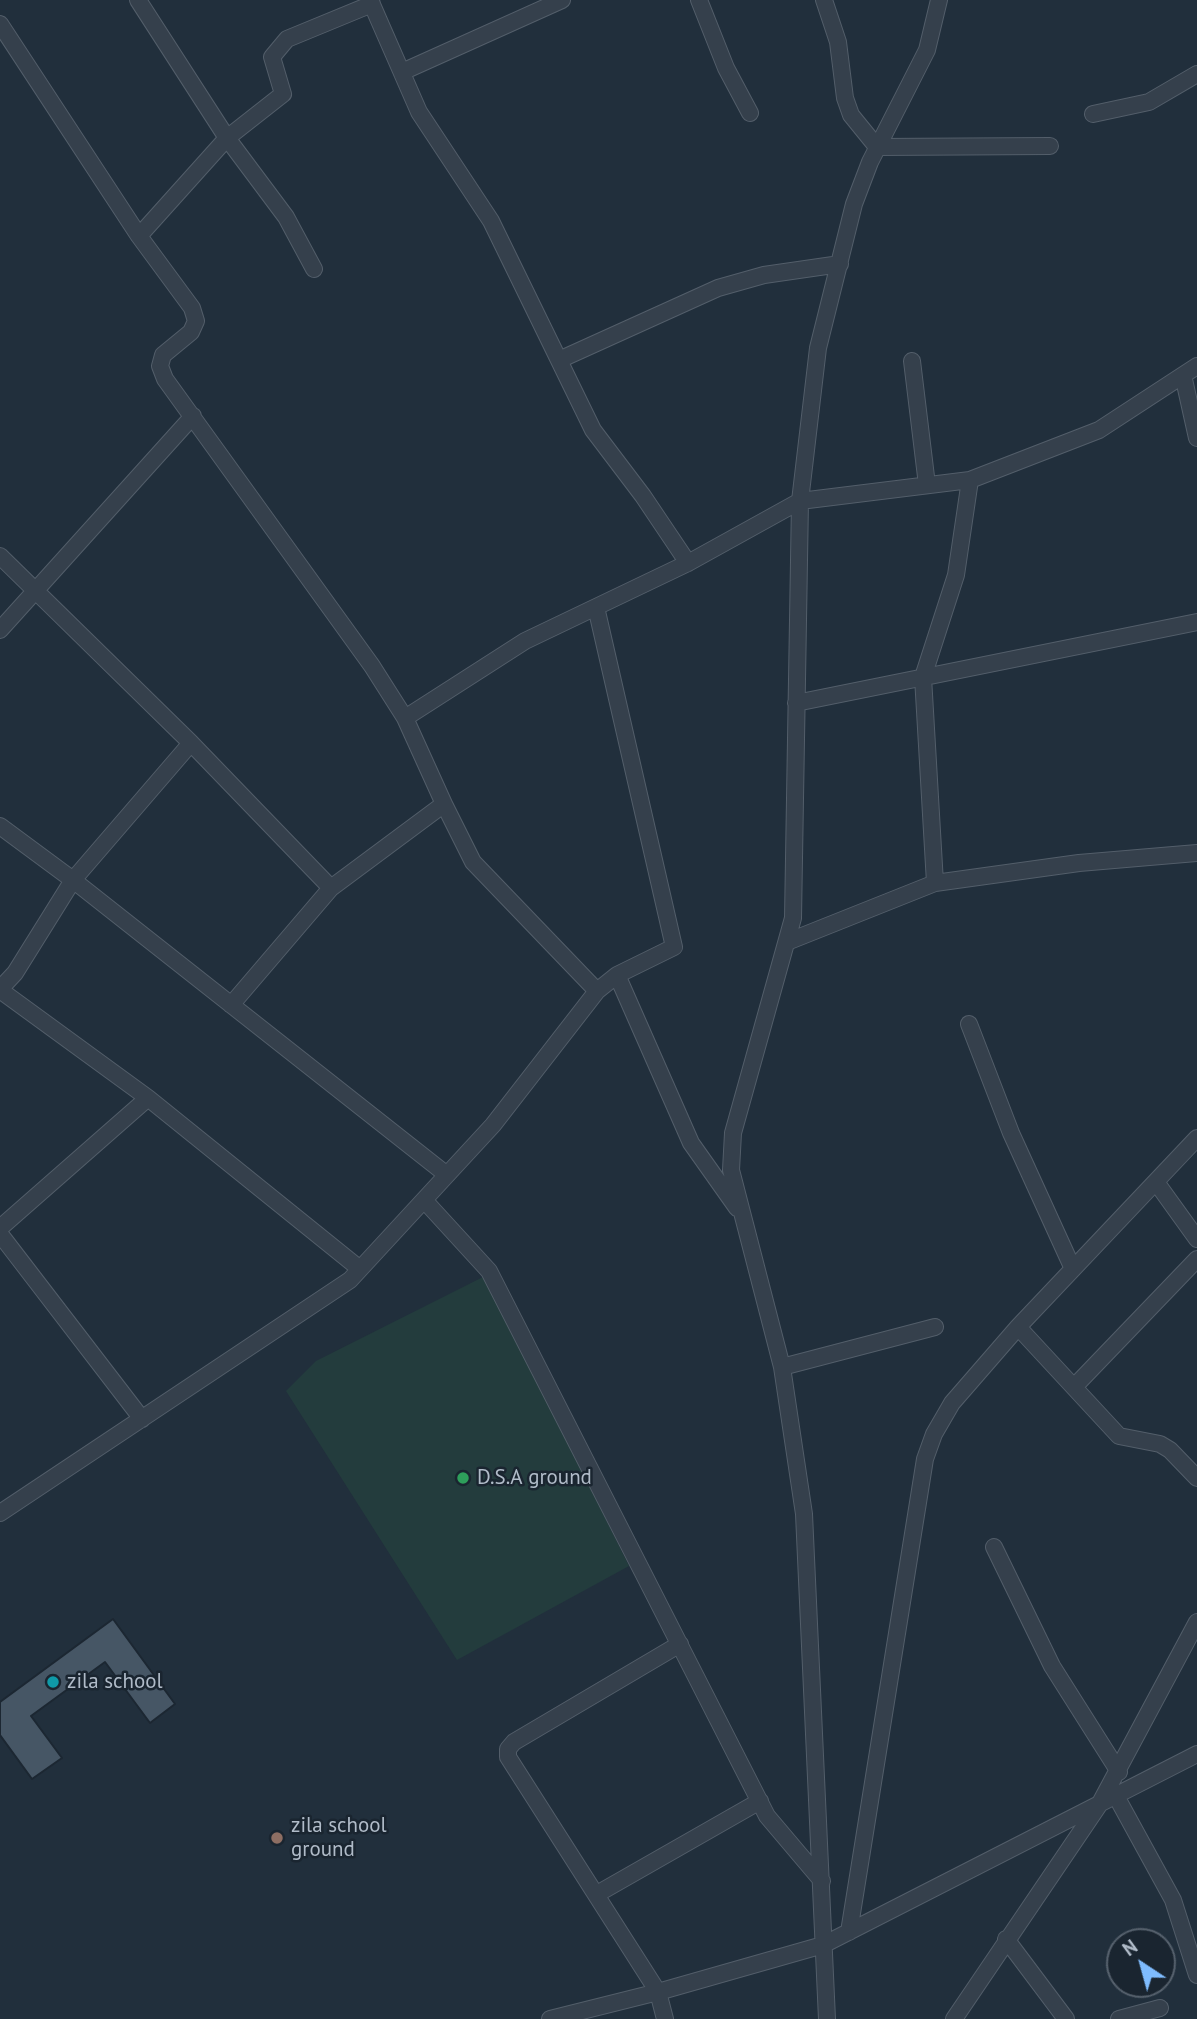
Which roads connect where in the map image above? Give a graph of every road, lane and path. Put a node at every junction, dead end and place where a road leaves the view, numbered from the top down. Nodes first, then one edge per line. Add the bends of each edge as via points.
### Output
1 (138, 0) edge
2 (562, 0) edge
3 (699, 0) edge
4 (824, 0) edge
5 (939, 0) edge
6 (371, 2) edge
7 (0, 24) edge
8 (402, 72) junction
9 (1197, 74) edge
10 (750, 113) dead end
11 (1093, 114) dead end
12 (227, 138) junction
13 (1050, 146) dead end
14 (877, 147) junction
15 (139, 236) junction
16 (840, 264) junction
17 (314, 269) dead end
18 (559, 360) junction
19 (912, 361) dead end
20 (1190, 370) edge
21 (193, 416) junction
22 (1197, 438) edge
23 (970, 480) junction
24 (927, 485) junction
25 (800, 501) junction
26 (0, 556) edge
27 (688, 563) junction
28 (36, 590) junction
29 (596, 607) junction
30 (1197, 622) edge
31 (0, 630) edge
32 (923, 677) junction
33 (796, 703) junction
34 (405, 718) junction
35 (191, 743) junction
36 (444, 804) junction
37 (0, 826) edge
38 (1197, 853) edge
39 (74, 880) junction
40 (935, 883) junction
41 (331, 888) junction
42 (787, 942) junction
43 (617, 975) junction
44 (0, 990) edge
45 (597, 991) junction
46 (231, 1005) junction
47 (969, 1024) dead end
48 (148, 1098) junction
49 (1197, 1138) edge
50 (447, 1175) junction
51 (1156, 1182) junction
52 (424, 1200) junction
53 (743, 1215) junction
54 (0, 1228) edge
55 (0, 1234) edge
56 (1197, 1239) edge
57 (1197, 1259) edge
58 (360, 1269) junction
59 (1073, 1269) junction
60 (935, 1327) dead end
61 (1018, 1327) junction
62 (782, 1367) junction
63 (1074, 1387) junction
64 (142, 1419) junction
65 (1197, 1478) edge
66 (0, 1513) edge
67 (994, 1547) dead end
68 (1197, 1622) edge
69 (680, 1644) junction
70 (1197, 1754) edge
71 (1119, 1772) junction
72 (1116, 1796) junction
73 (760, 1801) junction
74 (1099, 1805) junction
75 (822, 1881) junction
76 (597, 1894) junction
77 (849, 1932) junction
78 (1006, 1938) junction
79 (823, 1945) junction
80 (1197, 1975) edge
81 (658, 1992) junction
82 (1160, 2008) dead end
83 (550, 2019) edge
84 (665, 2019) edge
85 (827, 2019) edge
86 (954, 2019) edge
87 (1066, 2019) edge
88 (1119, 2019) edge

1 - 12 street
2 - 8 street
3 - 10 street
4 - 14 street via 838,42 851,115
5 - 14 street via 927,50
6 - 8 street
6 - 12 street via 287,39 272,57 283,94
7 - 15 street
8 - 18 street via 419,112 491,221
9 - 11 street via 1149,102
12 - 15 street
12 - 17 street via 286,217
13 - 14 street
14 - 16 street via 854,204
15 - 21 street via 192,308 196,321 191,332 163,355 160,366
16 - 18 street via 764,275 718,288
16 - 25 street via 813,375
18 - 27 street via 593,430
19 - 24 street
20 - 22 street
20 - 23 street via 1099,430
21 - 28 street
21 - 34 street
23 - 24 street
23 - 32 street via 956,575
24 - 25 street
25 - 27 street
25 - 33 street
26 - 28 street
27 - 29 street
28 - 31 street
28 - 35 street
29 - 34 street via 525,641
29 - 43 street via 674,947
30 - 32 street
32 - 33 street
32 - 40 street
33 - 42 street via 793,918
34 - 36 street
35 - 39 street
35 - 41 street
36 - 41 street
36 - 45 street via 473,862
37 - 39 street
38 - 40 street
39 - 44 street
39 - 46 street
40 - 42 street
41 - 46 street
42 - 53 street via 733,1133 731,1170
43 - 45 street
43 - 53 street via 691,1143
44 - 48 street
45 - 50 street via 493,1125
46 - 50 street
47 - 59 street via 1011,1133
48 - 54 street
48 - 58 street
49 - 51 street
50 - 52 street
51 - 56 street
51 - 59 street
52 - 58 street
52 - 69 street via 489,1271
53 - 62 street
55 - 64 street
57 - 63 street
58 - 64 street
59 - 61 street
60 - 62 street
61 - 63 street
61 - 77 street via 952,1402 925,1459
62 - 75 street via 804,1514
63 - 65 street via 1119,1436 1160,1444
64 - 66 street
67 - 71 street via 1052,1666
68 - 71 street
69 - 73 street
69 - 76 street via 508,1749 508,1757
70 - 72 street
71 - 74 street
72 - 74 street
72 - 80 street via 1173,1900
73 - 75 street via 767,1816
73 - 76 street
74 - 77 street
74 - 78 street
75 - 79 street
76 - 81 street
77 - 79 street
78 - 86 street
78 - 87 street
79 - 81 street
79 - 85 street
81 - 83 street
81 - 84 street
82 - 88 street

